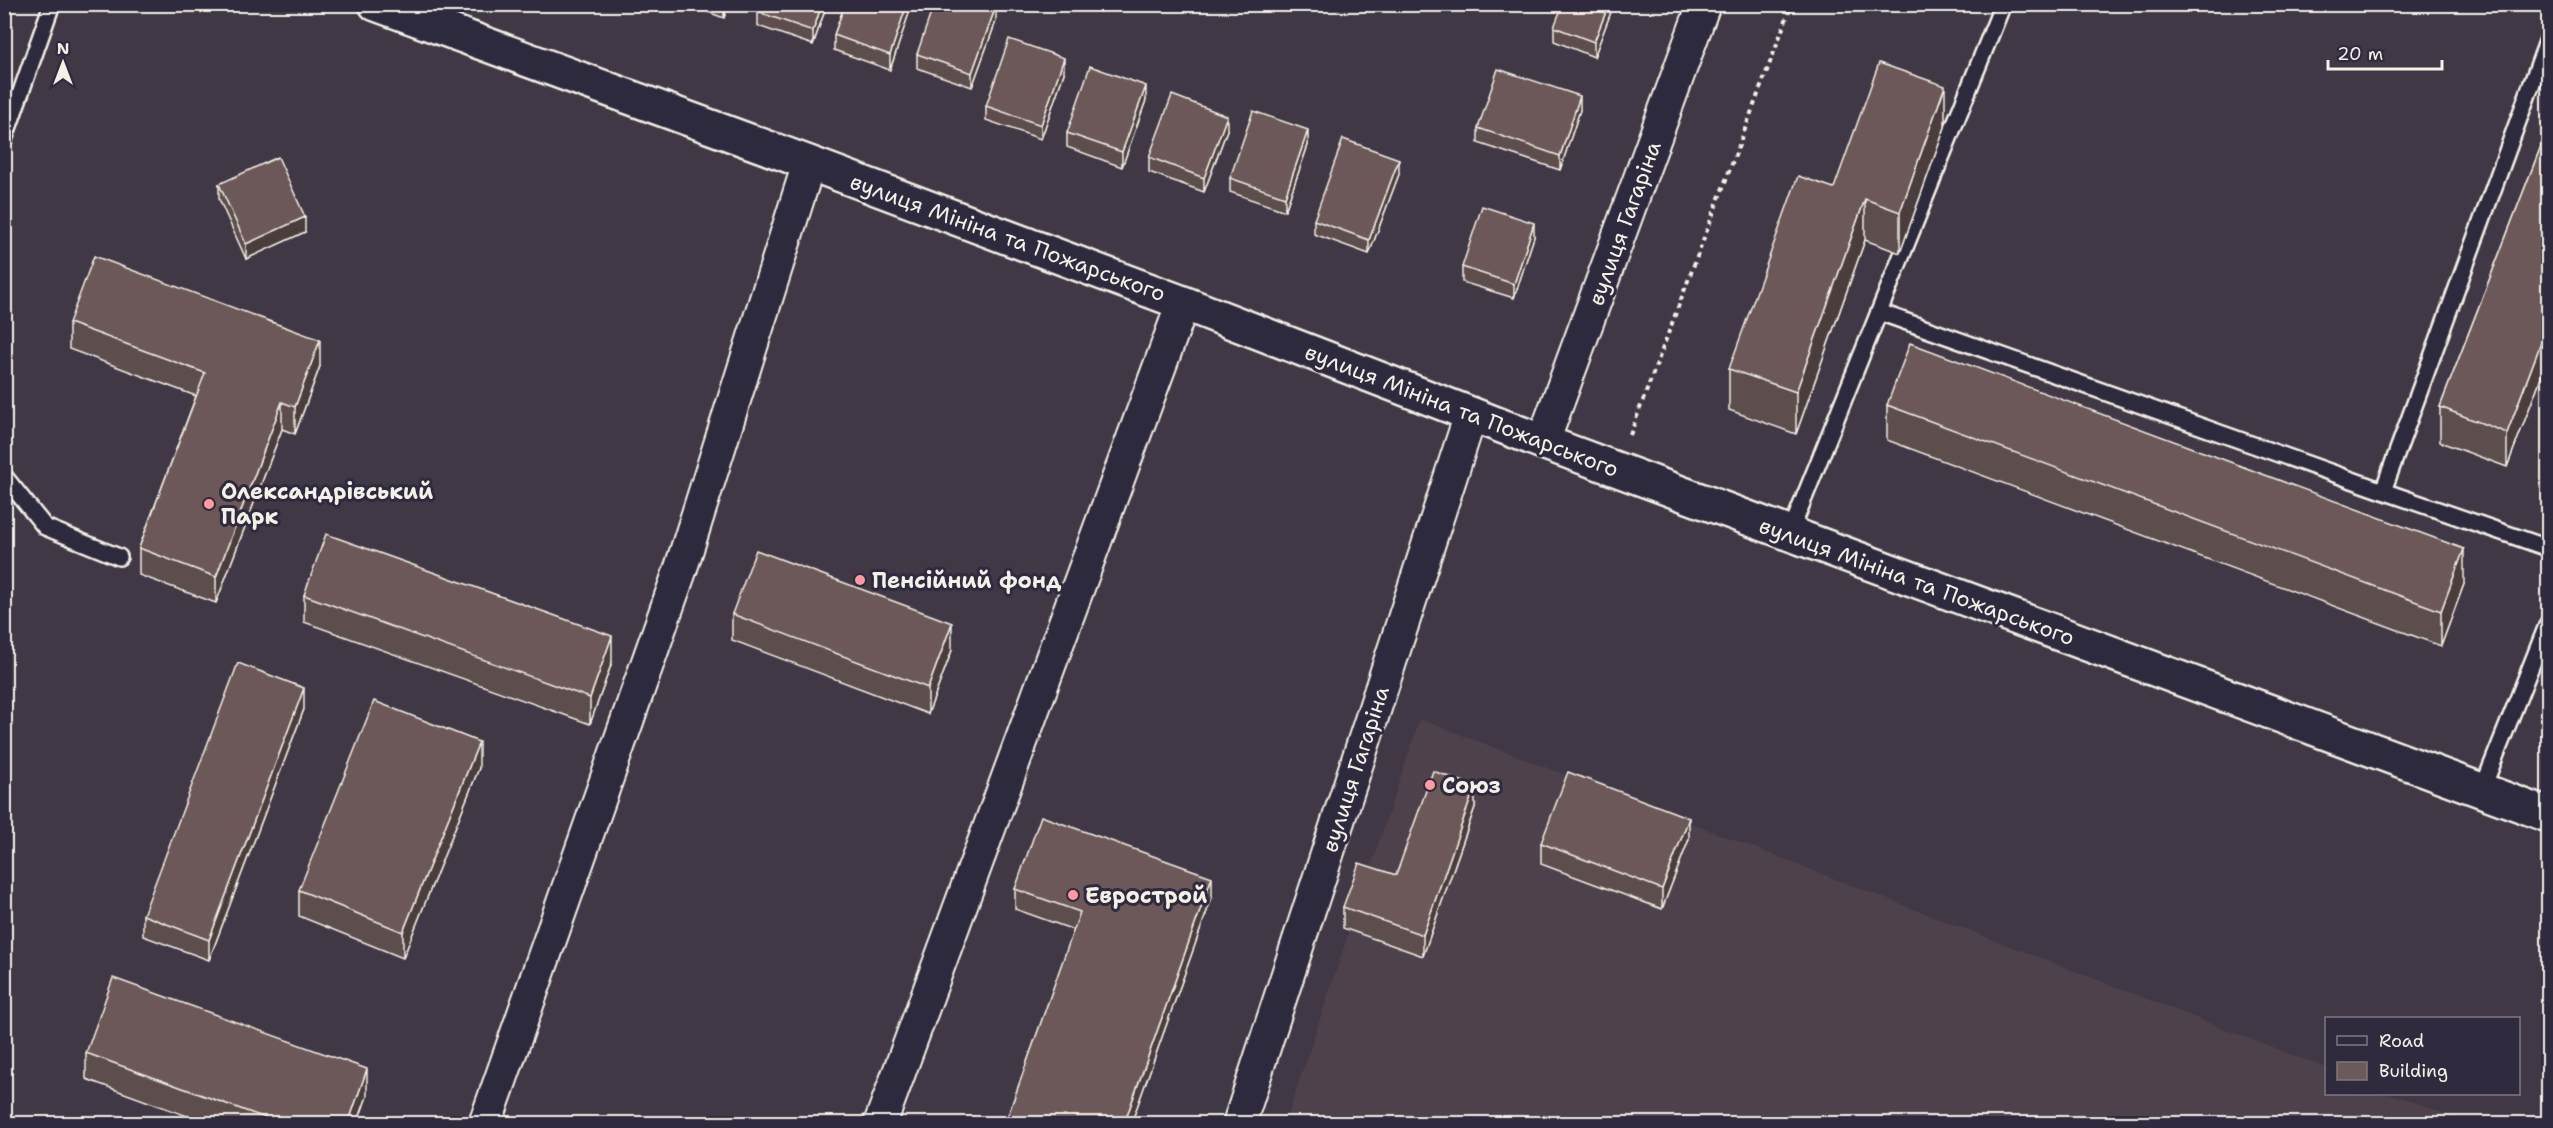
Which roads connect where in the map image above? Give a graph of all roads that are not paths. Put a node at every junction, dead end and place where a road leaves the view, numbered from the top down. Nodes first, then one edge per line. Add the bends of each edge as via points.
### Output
1 (52, 4) edge
2 (376, 4) edge
3 (1704, 4) edge
4 (2003, 4) edge
5 (2548, 39) edge
6 (4, 140) edge
7 (809, 163) junction
8 (1183, 303) junction
9 (1879, 312) junction
10 (1471, 414) junction
11 (1543, 442) junction
12 (4, 476) edge
13 (2383, 491) junction
14 (1790, 533) junction
15 (2548, 548) edge
16 (119, 557) dead end
17 (2548, 623) edge
18 (2482, 790) junction
19 (2548, 814) edge
20 (485, 1124) edge
21 (880, 1124) edge
22 (1239, 1124) edge

1 - 6 lane
2 - 7 street, вулиця Мініна та Пожарського
3 - 11 street, вулиця Гагаріна
4 - 9 lane
5 - 13 lane
7 - 8 street, вулиця Мініна та Пожарського
7 - 20 street via 681,568
8 - 10 street, вулиця Мініна та Пожарського
8 - 21 street
9 - 13 lane
9 - 14 lane
10 - 11 street, вулиця Мініна та Пожарського
10 - 22 street, вулиця Гагаріна
11 - 14 street, вулиця Мініна та Пожарського
12 - 16 lane via 45,527
13 - 15 lane
14 - 18 street, вулиця Мініна та Пожарського
17 - 18 lane
18 - 19 street, вулиця Мініна та Пожарського

